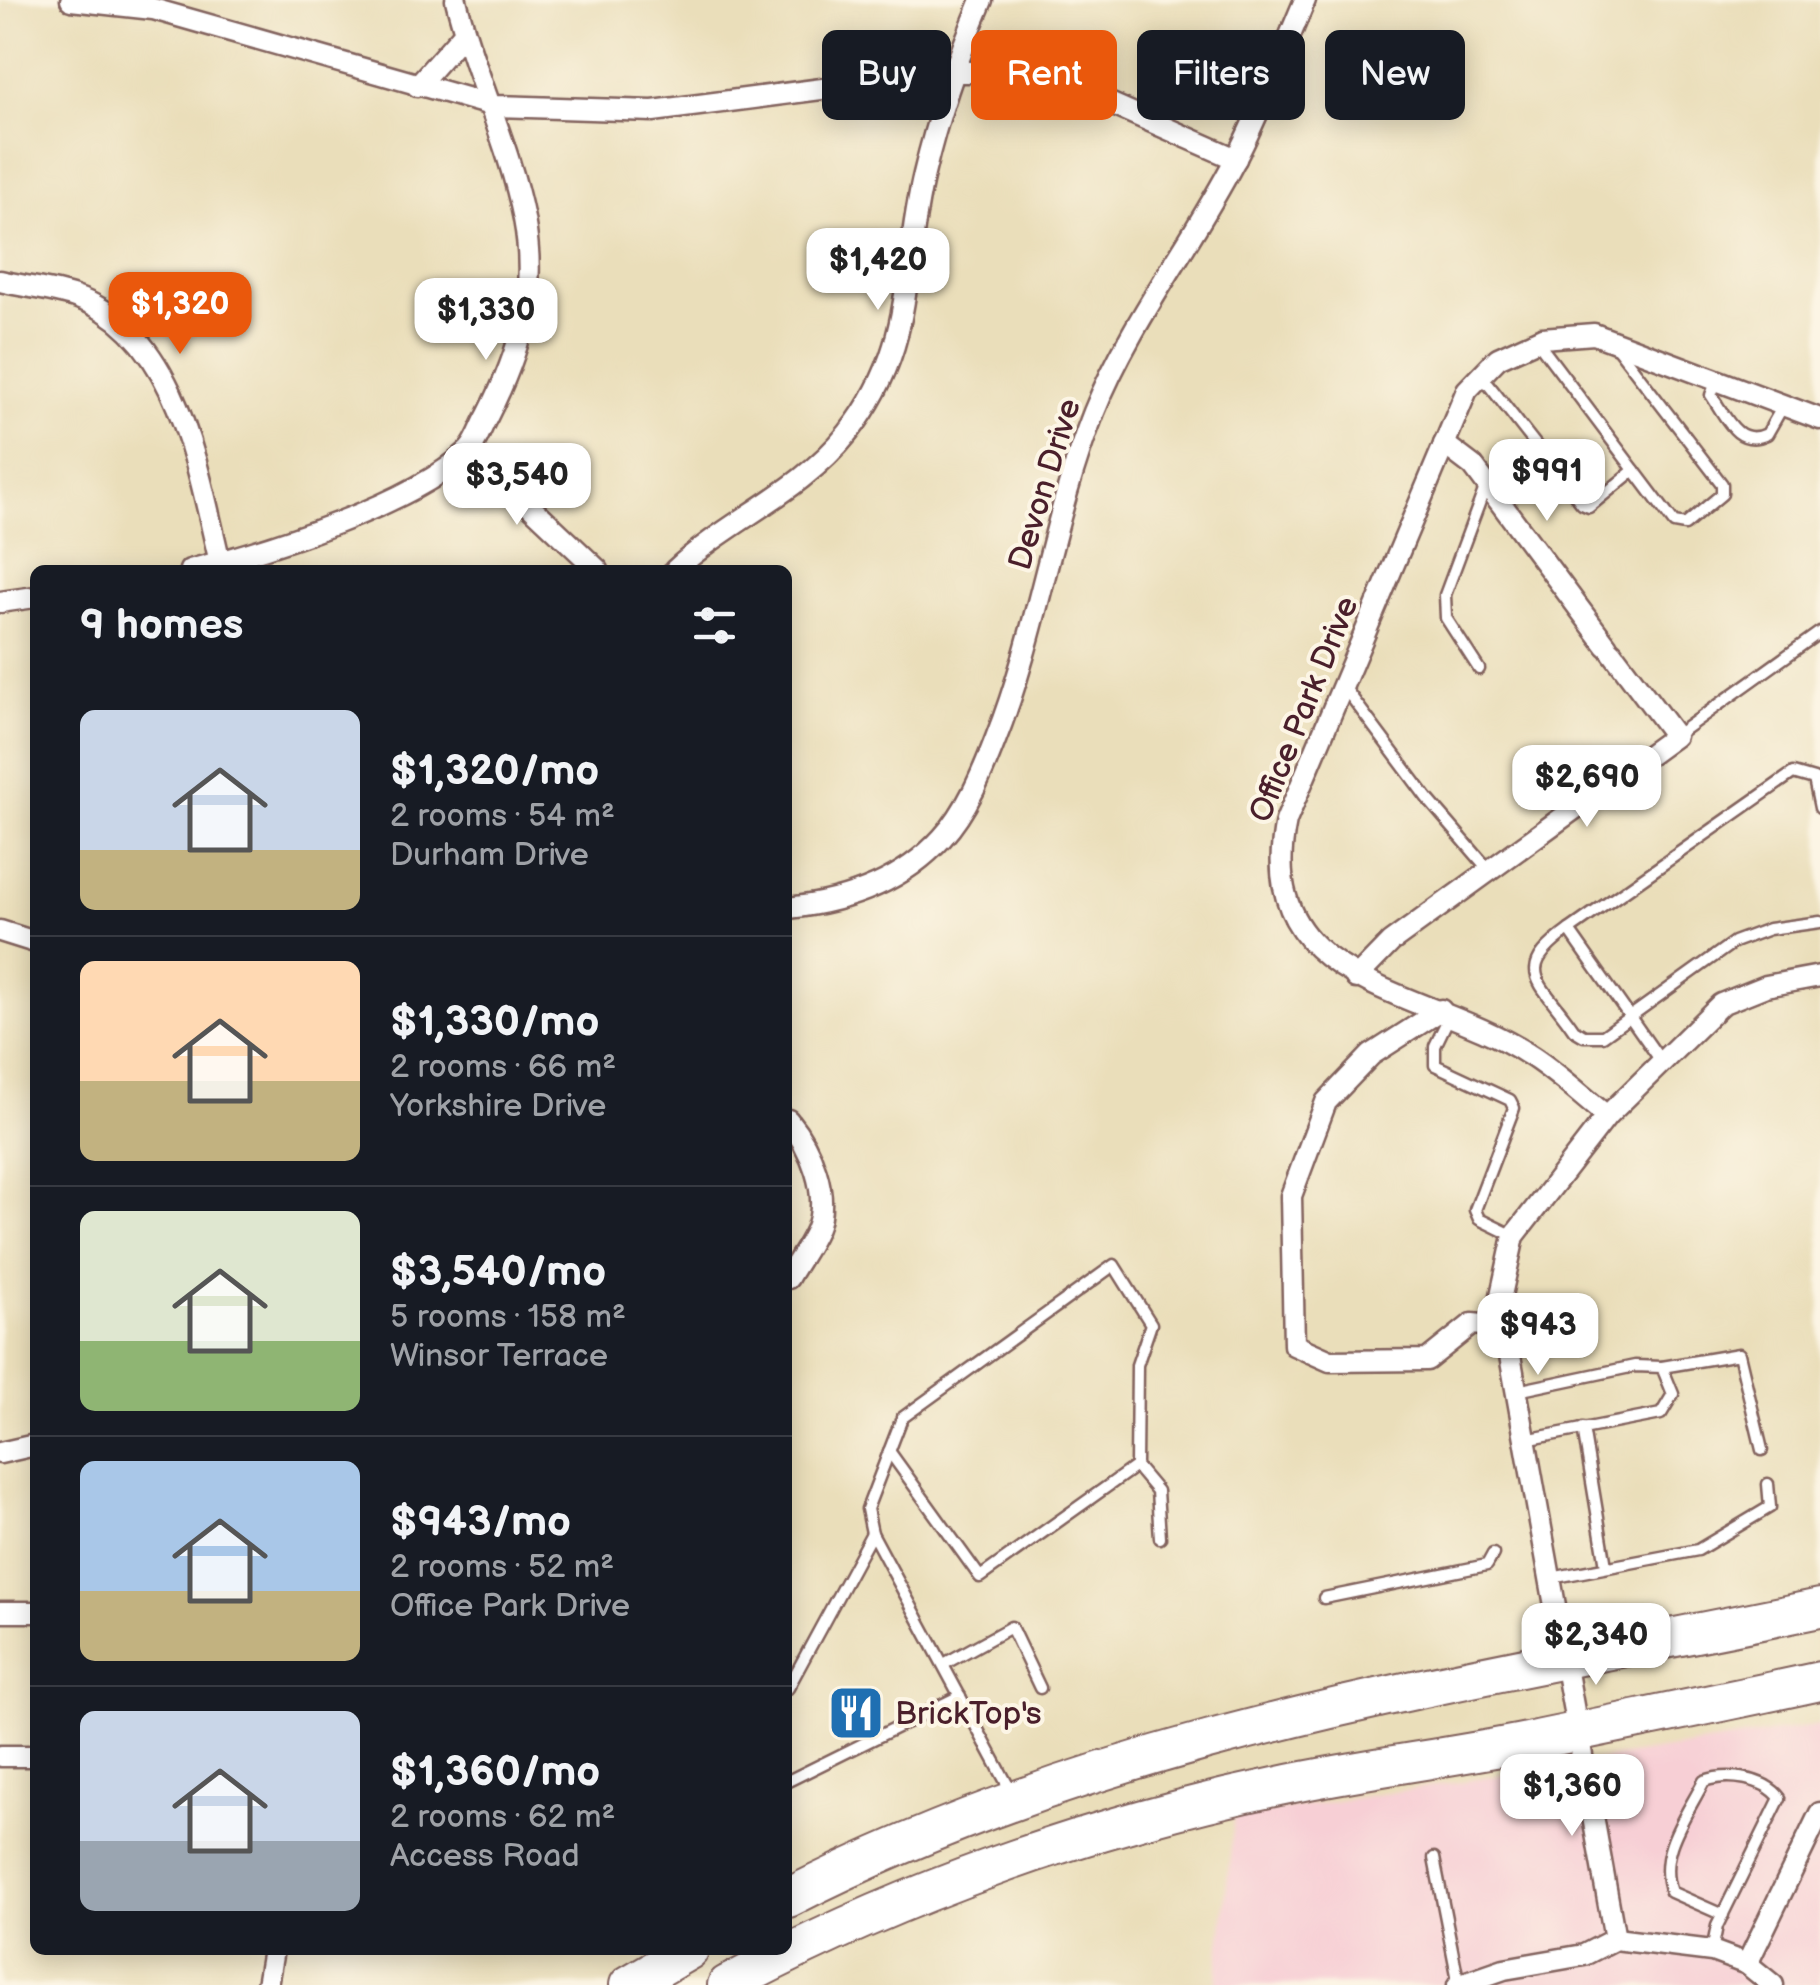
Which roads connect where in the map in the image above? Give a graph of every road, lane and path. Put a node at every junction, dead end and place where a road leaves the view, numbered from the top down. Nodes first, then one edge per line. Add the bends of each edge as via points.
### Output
1 (71, 0) edge
2 (456, 0) edge
3 (982, 0) edge
4 (1305, 0) edge
5 (464, 32) junction
6 (952, 72) junction
7 (417, 86) junction
8 (494, 106) junction
9 (1236, 159) junction
10 (0, 282) edge
11 (1536, 340) junction
12 (1612, 340) junction
13 (1482, 375) junction
14 (1717, 380) junction
15 (1783, 405) junction
16 (1820, 418) edge
17 (1444, 444) junction
18 (470, 449) junction
19 (1634, 470) junction
20 (1486, 484) junction
21 (220, 562) junction
22 (209, 565) edge
23 (593, 565) edge
24 (682, 565) edge
25 (30, 599) edge
26 (0, 602) edge
27 (1820, 632) edge
28 (1479, 669) dead end
29 (1342, 685) junction
30 (1674, 736) junction
31 (1820, 808) edge
32 (1488, 870) junction
33 (792, 908) edge
34 (1820, 922) edge
35 (1569, 930) junction
36 (0, 931) edge
37 (30, 940) edge
38 (1820, 976) edge
39 (1356, 978) junction
40 (1446, 1012) junction
41 (1627, 1016) junction
42 (1662, 1062) junction
43 (1607, 1116) junction
44 (792, 1125) edge
45 (1514, 1236) junction
46 (792, 1271) edge
47 (1503, 1327) junction
48 (1662, 1368) junction
49 (1515, 1392) junction
50 (1583, 1428) junction
51 (1524, 1440) junction
52 (30, 1446) edge
53 (1762, 1450) dead end
54 (889, 1451) junction
55 (0, 1453) edge
56 (1136, 1466) junction
57 (1768, 1484) dead end
58 (872, 1533) junction
59 (1160, 1538) dead end
60 (1493, 1554) dead end
61 (1606, 1566) junction
62 (1550, 1578) junction
63 (1324, 1598) dead end
64 (1820, 1608) edge
65 (0, 1612) edge
66 (30, 1612) edge
67 (1565, 1657) junction
68 (944, 1664) junction
69 (792, 1681) edge
70 (1820, 1681) edge
71 (1040, 1688) dead end
72 (960, 1696) junction
73 (1579, 1730) junction
74 (0, 1756) edge
75 (30, 1756) edge
76 (792, 1780) edge
77 (1016, 1800) junction
78 (1820, 1813) edge
79 (1434, 1858) dead end
80 (792, 1896) edge
81 (1723, 1914) junction
82 (1615, 1939) junction
83 (792, 1950) edge
84 (1712, 1951) junction
85 (271, 1955) edge
86 (680, 1955) edge
87 (783, 1955) edge
88 (1747, 1964) junction
89 (268, 1985) edge
90 (629, 1985) edge
91 (727, 1985) edge
92 (1459, 1985) edge
93 (1772, 1985) edge

1 - 7 street via 152,9
2 - 5 street
3 - 6 street
4 - 9 street, Devon Drive
5 - 7 street
5 - 8 street
6 - 8 street via 653,110
6 - 9 street via 1019,72 1100,99
6 - 24 street via 923,178 907,306 884,379 846,435 780,497
7 - 8 street
8 - 18 street via 524,220 529,280 516,360
9 - 33 street, Devon Drive via 1124,347 1094,412 1024,668 982,774 944,836 904,872 834,903
10 - 21 street via 77,298 111,316 154,360 185,421
11 - 12 street, Office Park Drive via 1594,334
11 - 13 street, Office Park Drive via 1498,358
11 - 19 lane
12 - 14 street, Office Park Drive
12 - 19 lane via 1722,484 1722,494 1685,525 1674,523
13 - 17 street, Office Park Drive via 1468,390
13 - 19 lane via 1582,504 1589,507
14 - 15 street, Office Park Drive
14 - 15 lane via 1712,395 1747,438 1767,434
15 - 16 street, Office Park Drive
17 - 20 street
17 - 29 street, Office Park Drive
18 - 21 street via 416,487 364,511
18 - 23 street
20 - 28 lane via 1445,595 1446,618
20 - 30 street
21 - 22 street
25 - 26 street
27 - 30 lane
29 - 32 lane
29 - 39 street, Office Park Drive via 1286,821 1278,859 1287,902 1319,954
30 - 32 street
31 - 35 lane via 1814,779 1793,772
32 - 39 street via 1390,942
34 - 41 lane via 1734,942
35 - 41 lane
35 - 41 lane via 1535,959 1534,973 1584,1036 1602,1036
36 - 37 street
38 - 42 street via 1766,986 1721,1004
39 - 40 street, Office Park Drive
40 - 43 street, Office Park Drive via 1528,1054
40 - 45 lane via 1436,1065 1510,1100 1514,1108 1474,1210 1478,1219
40 - 47 street via 1371,1056 1326,1102 1291,1196 1294,1345 1330,1361 1427,1360 1472,1324
41 - 42 lane
42 - 43 street
43 - 45 street
44 - 46 street via 818,1176 818,1227
45 - 47 street via 1500,1300
47 - 49 street
48 - 49 lane
48 - 50 lane via 1673,1394 1660,1414
48 - 53 lane via 1739,1354
49 - 51 street
50 - 51 lane
50 - 61 lane
51 - 62 street
52 - 55 street
54 - 56 lane via 980,1577
54 - 56 lane via 902,1418 1114,1265 1150,1324 1138,1364
54 - 58 lane via 867,1509
56 - 59 lane via 1157,1491
57 - 61 lane via 1770,1507 1698,1550
58 - 68 lane
58 - 69 lane
60 - 63 lane via 1488,1565
61 - 62 lane
62 - 67 street
64 - 67 highway
65 - 66 street
67 - 73 street
67 - 77 highway via 1237,1728
68 - 71 lane via 1011,1628
68 - 72 lane
70 - 73 highway
72 - 76 lane
72 - 77 lane
73 - 82 street
73 - 83 highway via 1278,1786 1038,1852
74 - 75 street
77 - 80 highway
78 - 88 street
79 - 92 lane
81 - 81 lane via 1780,1798 1774,1790 1722,1775 1704,1781 1664,1874 1671,1892
81 - 84 lane
82 - 84 street
82 - 92 street via 1584,1955 1504,1969
84 - 88 street
85 - 89 street
86 - 90 highway
87 - 91 highway
88 - 93 street

